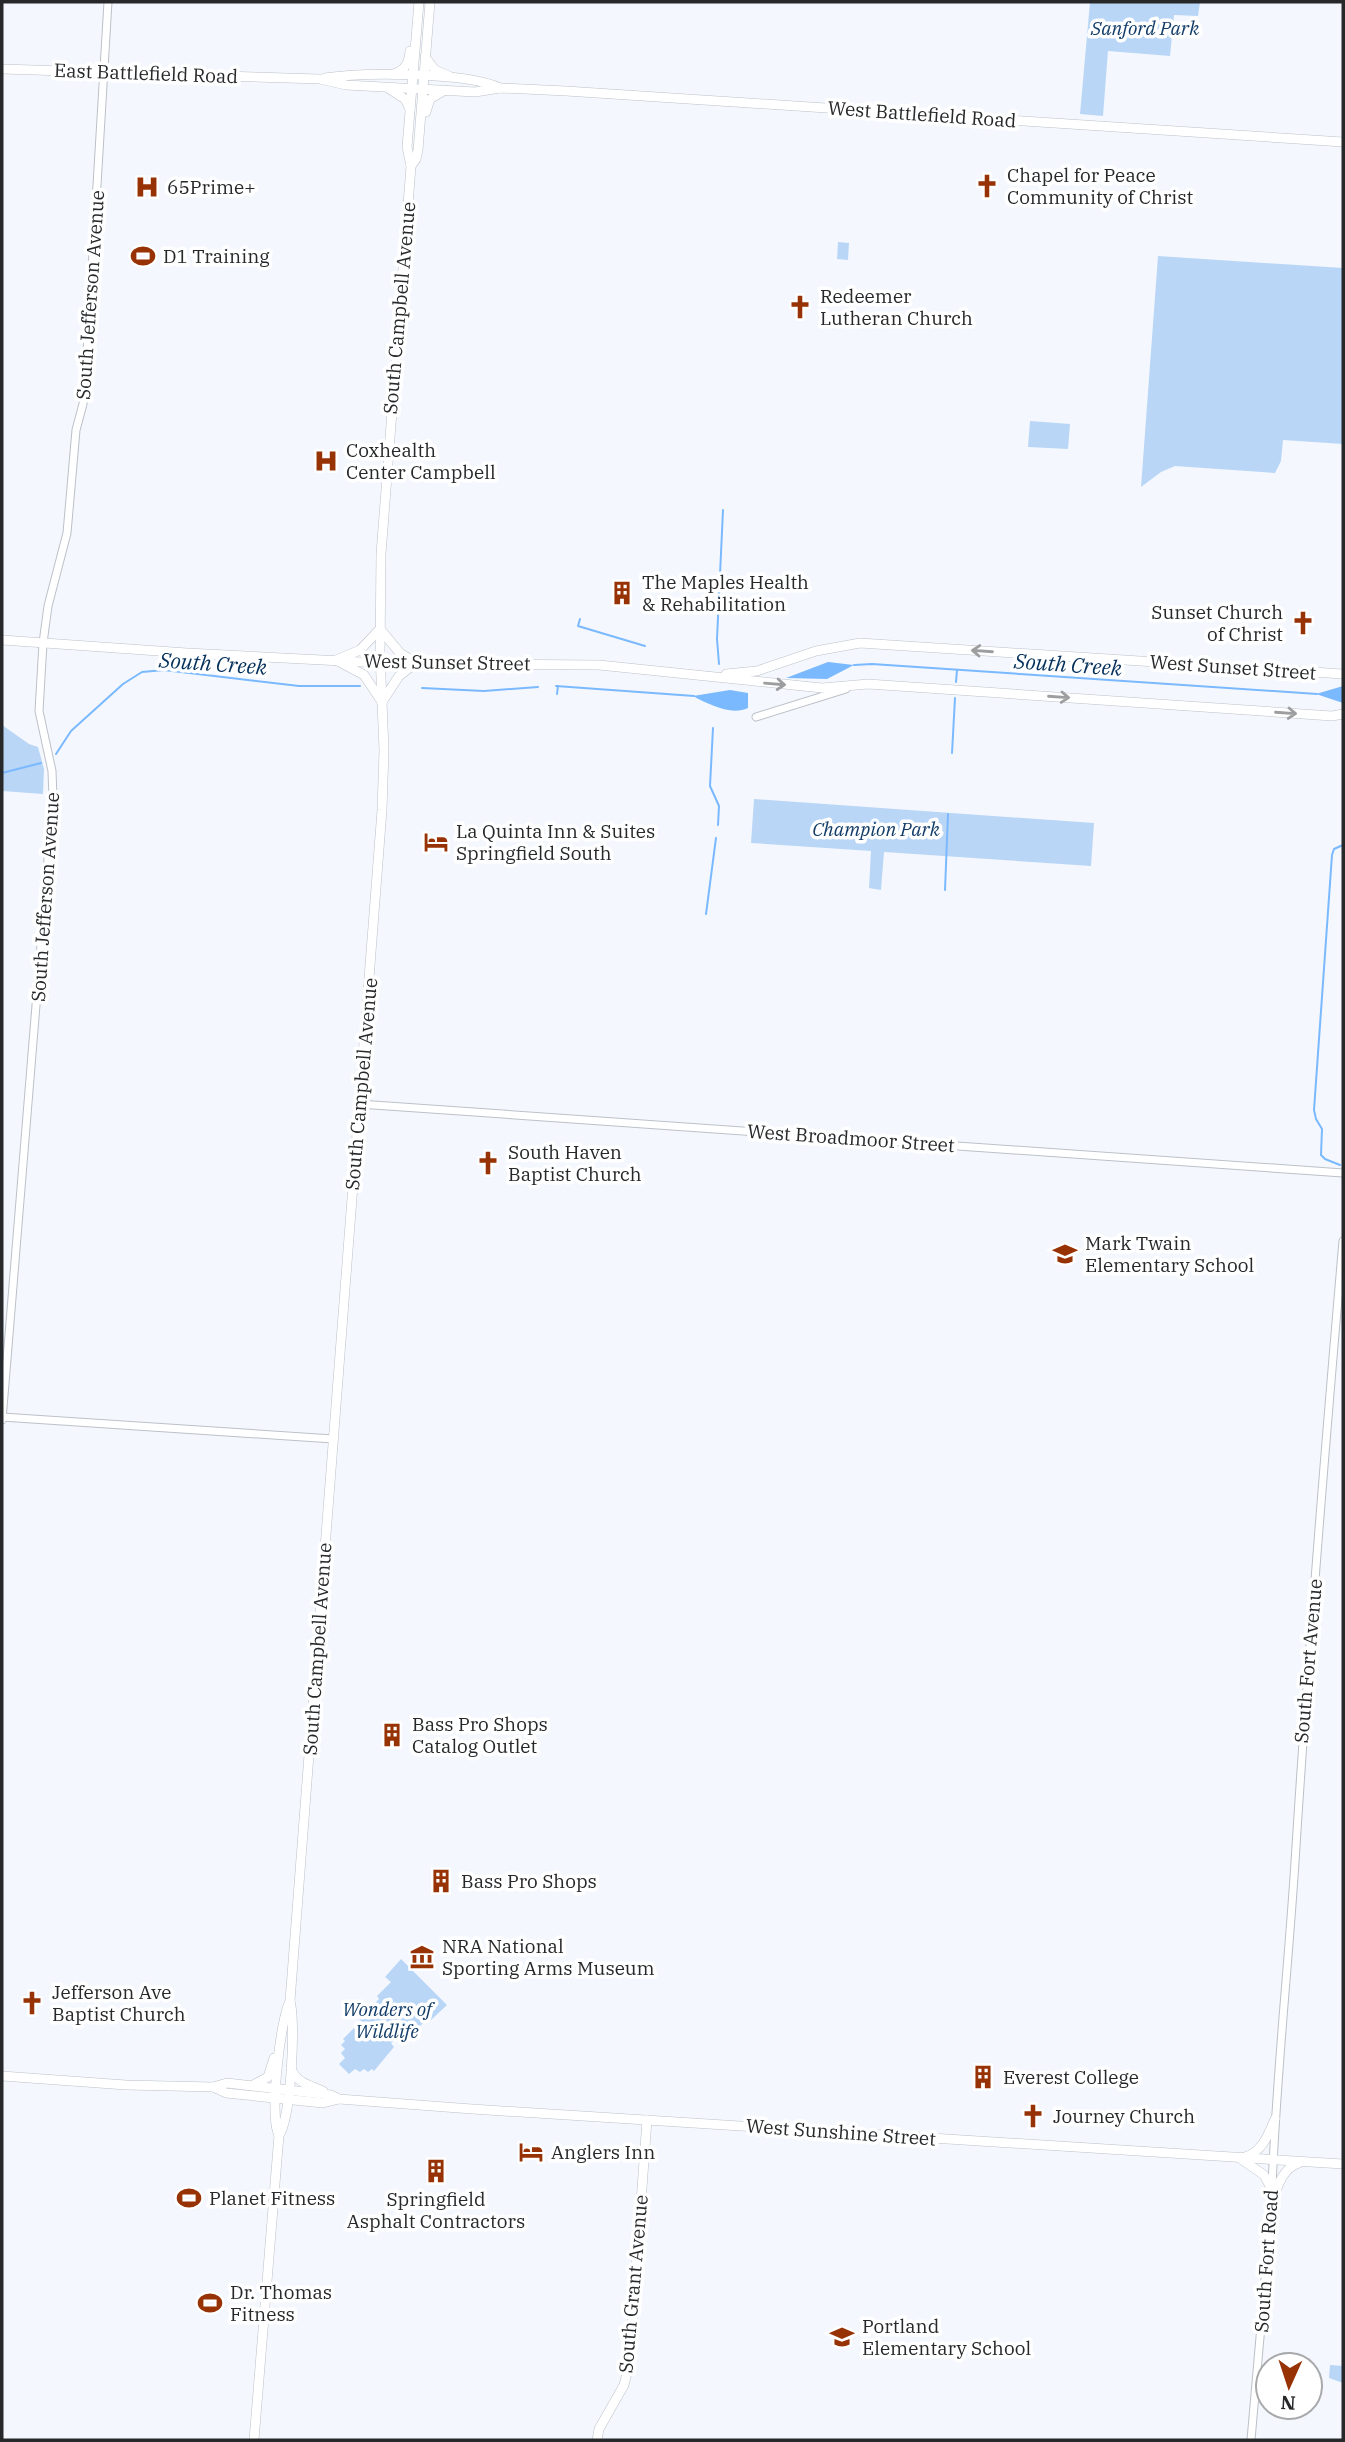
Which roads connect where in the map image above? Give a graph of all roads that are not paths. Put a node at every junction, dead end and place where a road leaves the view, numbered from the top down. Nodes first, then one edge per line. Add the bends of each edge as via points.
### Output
1 (108, 2) edge
2 (430, 2) edge
3 (419, 5) edge
4 (425, 57) junction
5 (2, 69) edge
6 (103, 71) junction
7 (387, 75) junction
8 (413, 76) junction
9 (424, 77) junction
10 (291, 78) joint
11 (320, 79) junction
12 (454, 79) junction
13 (386, 87) junction
14 (412, 88) junction
15 (423, 88) junction
16 (500, 88) junction
17 (445, 90) junction
18 (410, 110) junction
19 (1343, 142) edge
20 (419, 144) junction
21 (411, 166) junction
22 (380, 629) junction
23 (2, 640) edge
24 (43, 643) junction
25 (336, 660) junction
26 (381, 663) junction
27 (416, 663) junction
28 (1343, 674) edge
29 (707, 676) junction
30 (868, 684) junction
31 (382, 702) junction
32 (1343, 716) edge
33 (756, 717) dead end
34 (359, 1104) junction
35 (1343, 1173) edge
36 (1343, 1241) edge
37 (2, 1418) edge
38 (333, 1439) junction
39 (290, 2001) junction
40 (280, 2044) junction
41 (290, 2061) junction
42 (2, 2076) edge
43 (1277, 2082) joint
44 (249, 2090) junction
45 (277, 2093) junction
46 (288, 2094) junction
47 (335, 2097) junction
48 (313, 2102) junction
49 (1275, 2119) junction
50 (647, 2120) junction
51 (274, 2121) junction
52 (285, 2122) junction
53 (279, 2135) junction
54 (1240, 2158) junction
55 (1273, 2160) junction
56 (1312, 2162) junction
57 (1343, 2164) edge
58 (1272, 2190) junction
59 (1272, 2203) junction
60 (254, 2440) edge
61 (597, 2440) edge
62 (1251, 2440) edge

1 - 6 street, South Jefferson Avenue
2 - 4 main road, South Campbell Avenue
3 - 7 main road via 409,61 400,72
3 - 8 main road, South Campbell Avenue
4 - 9 main road, South Campbell Avenue
4 - 12 main road via 435,70
5 - 6 main road, East Battlefield Road
6 - 10 main road, East Battlefield Road
6 - 24 street, South Jefferson Avenue via 83,404 76,430 67,533
7 - 8 main road, West Battlefield Road
7 - 11 main road, West Battlefield Road
8 - 9 main road, West Battlefield Road
8 - 14 main road, South Campbell Avenue
9 - 12 main road, West Battlefield Road
9 - 15 main road, South Campbell Avenue
10 - 11 main road, West Battlefield Road
11 - 13 main road, West Battlefield Road
12 - 16 main road, West Battlefield Road
13 - 14 main road, West Battlefield Road
13 - 18 main road via 405,99
14 - 15 main road, West Battlefield Road
14 - 18 main road, South Campbell Avenue
15 - 17 main road, West Battlefield Road
15 - 20 main road, South Campbell Avenue
16 - 17 main road, West Battlefield Road
16 - 19 main road, West Battlefield Road
17 - 20 main road via 427,104
18 - 21 main road, South Campbell Avenue via 407,147
20 - 21 main road, South Campbell Avenue
21 - 22 main road, South Campbell Avenue via 381,543
22 - 25 main road via 360,650
22 - 26 main road, South Campbell Avenue
22 - 27 main road via 400,653
23 - 24 main road, West Sunset Street
24 - 25 main road, West Sunset Street
24 - 37 street, South Jefferson Avenue via 39,711 53,798
25 - 26 main road, West Sunset Street
25 - 31 main road via 363,675
26 - 27 main road, West Sunset Street
26 - 31 main road, South Campbell Avenue
27 - 29 main road, West Sunset Street via 599,665
27 - 31 main road via 399,676
28 -> 29 main road, West Sunset Street via 860,643 816,651 757,671
29 -> 30 main road, West Sunset Street via 822,688
30 -> 32 main road, West Sunset Street
30 - 33 street
31 - 34 main road, South Campbell Avenue via 382,810
34 - 35 street, West Broadmoor Street
34 - 38 main road, South Campbell Avenue
36 - 43 street, South Fort Avenue
37 - 38 street
38 - 39 main road, South Campbell Avenue
39 - 40 main road, South Campbell Avenue
39 - 41 main road, South Campbell Avenue
40 - 44 main road via 268,2077
40 - 45 main road, South Campbell Avenue
41 - 46 main road, South Campbell Avenue
41 - 47 main road via 298,2080
42 - 44 main road, West Sunshine Street via 213,2087 226,2093
43 - 49 street, South Fort Road
44 - 45 main road, West Sunshine Street
44 - 51 main road via 267,2106
45 - 46 main road, West Sunshine Street
45 - 51 main road, South Campbell Avenue
46 - 47 main road, West Sunshine Street
46 - 48 main road, West Sunshine Street
46 - 52 main road, South Campbell Avenue
47 - 48 main road, West Sunshine Street via 330,2102
47 - 50 main road, West Sunshine Street
48 - 52 main road via 295,2109
49 - 54 main road via 1261,2147
49 - 55 street, South Fort Road
50 - 54 main road, West Sunshine Street
50 - 61 main road, South Grant Avenue via 629,2365
51 - 53 main road, South Campbell Avenue
52 - 53 main road, South Campbell Avenue
53 - 60 main road, South Campbell Avenue
54 - 55 main road, West Sunshine Street
54 - 58 main road via 1264,2175
55 - 56 main road, West Sunshine Street
55 - 58 street, South Fort Road
56 - 57 main road, West Sunshine Street
56 - 59 main road via 1287,2170
58 - 59 street, South Fort Road
59 - 62 street, South Fort Road

